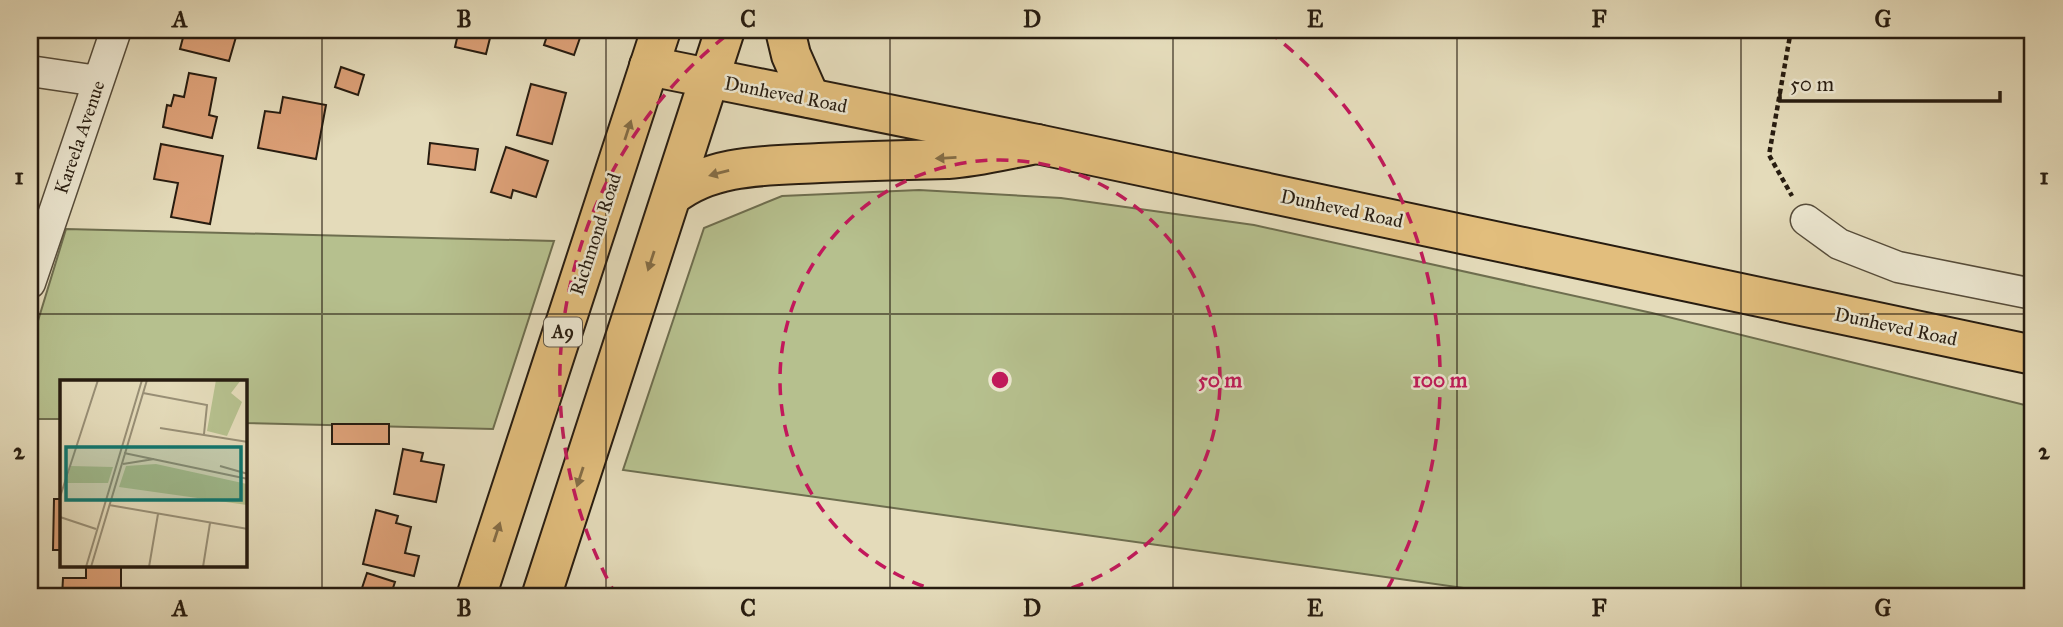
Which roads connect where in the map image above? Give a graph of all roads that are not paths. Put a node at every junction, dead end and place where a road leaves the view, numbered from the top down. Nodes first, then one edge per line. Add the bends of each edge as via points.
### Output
1 (116, 30) edge
2 (661, 30) edge
3 (725, 30) edge
4 (785, 30) edge
5 (649, 66) junction
6 (30, 71) edge
7 (709, 78) junction
8 (98, 81) junction
9 (810, 99) junction
10 (1037, 144) junction
11 (672, 196) junction
12 (1806, 220) road end
13 (30, 283) edge
14 (2033, 294) edge
15 (2033, 355) edge
16 (476, 597) edge
17 (541, 597) edge

1 - 8 street, Kareela Avenue
2 - 5 main road, Richmond Road / A9
3 - 7 main road
4 - 9 main road
5 - 7 main road, Dunheved Road
16 -> 5 main road, Richmond Road / A9
6 - 8 street
7 - 9 main road, Dunheved Road
7 - 11 main road
8 - 13 street, Kareela Avenue
9 - 10 main road, Dunheved Road
10 -> 11 main road via 951,159 730,170 700,178
10 - 15 main road, Dunheved Road
11 -> 17 main road
12 - 14 street via 1839,244 1898,267

